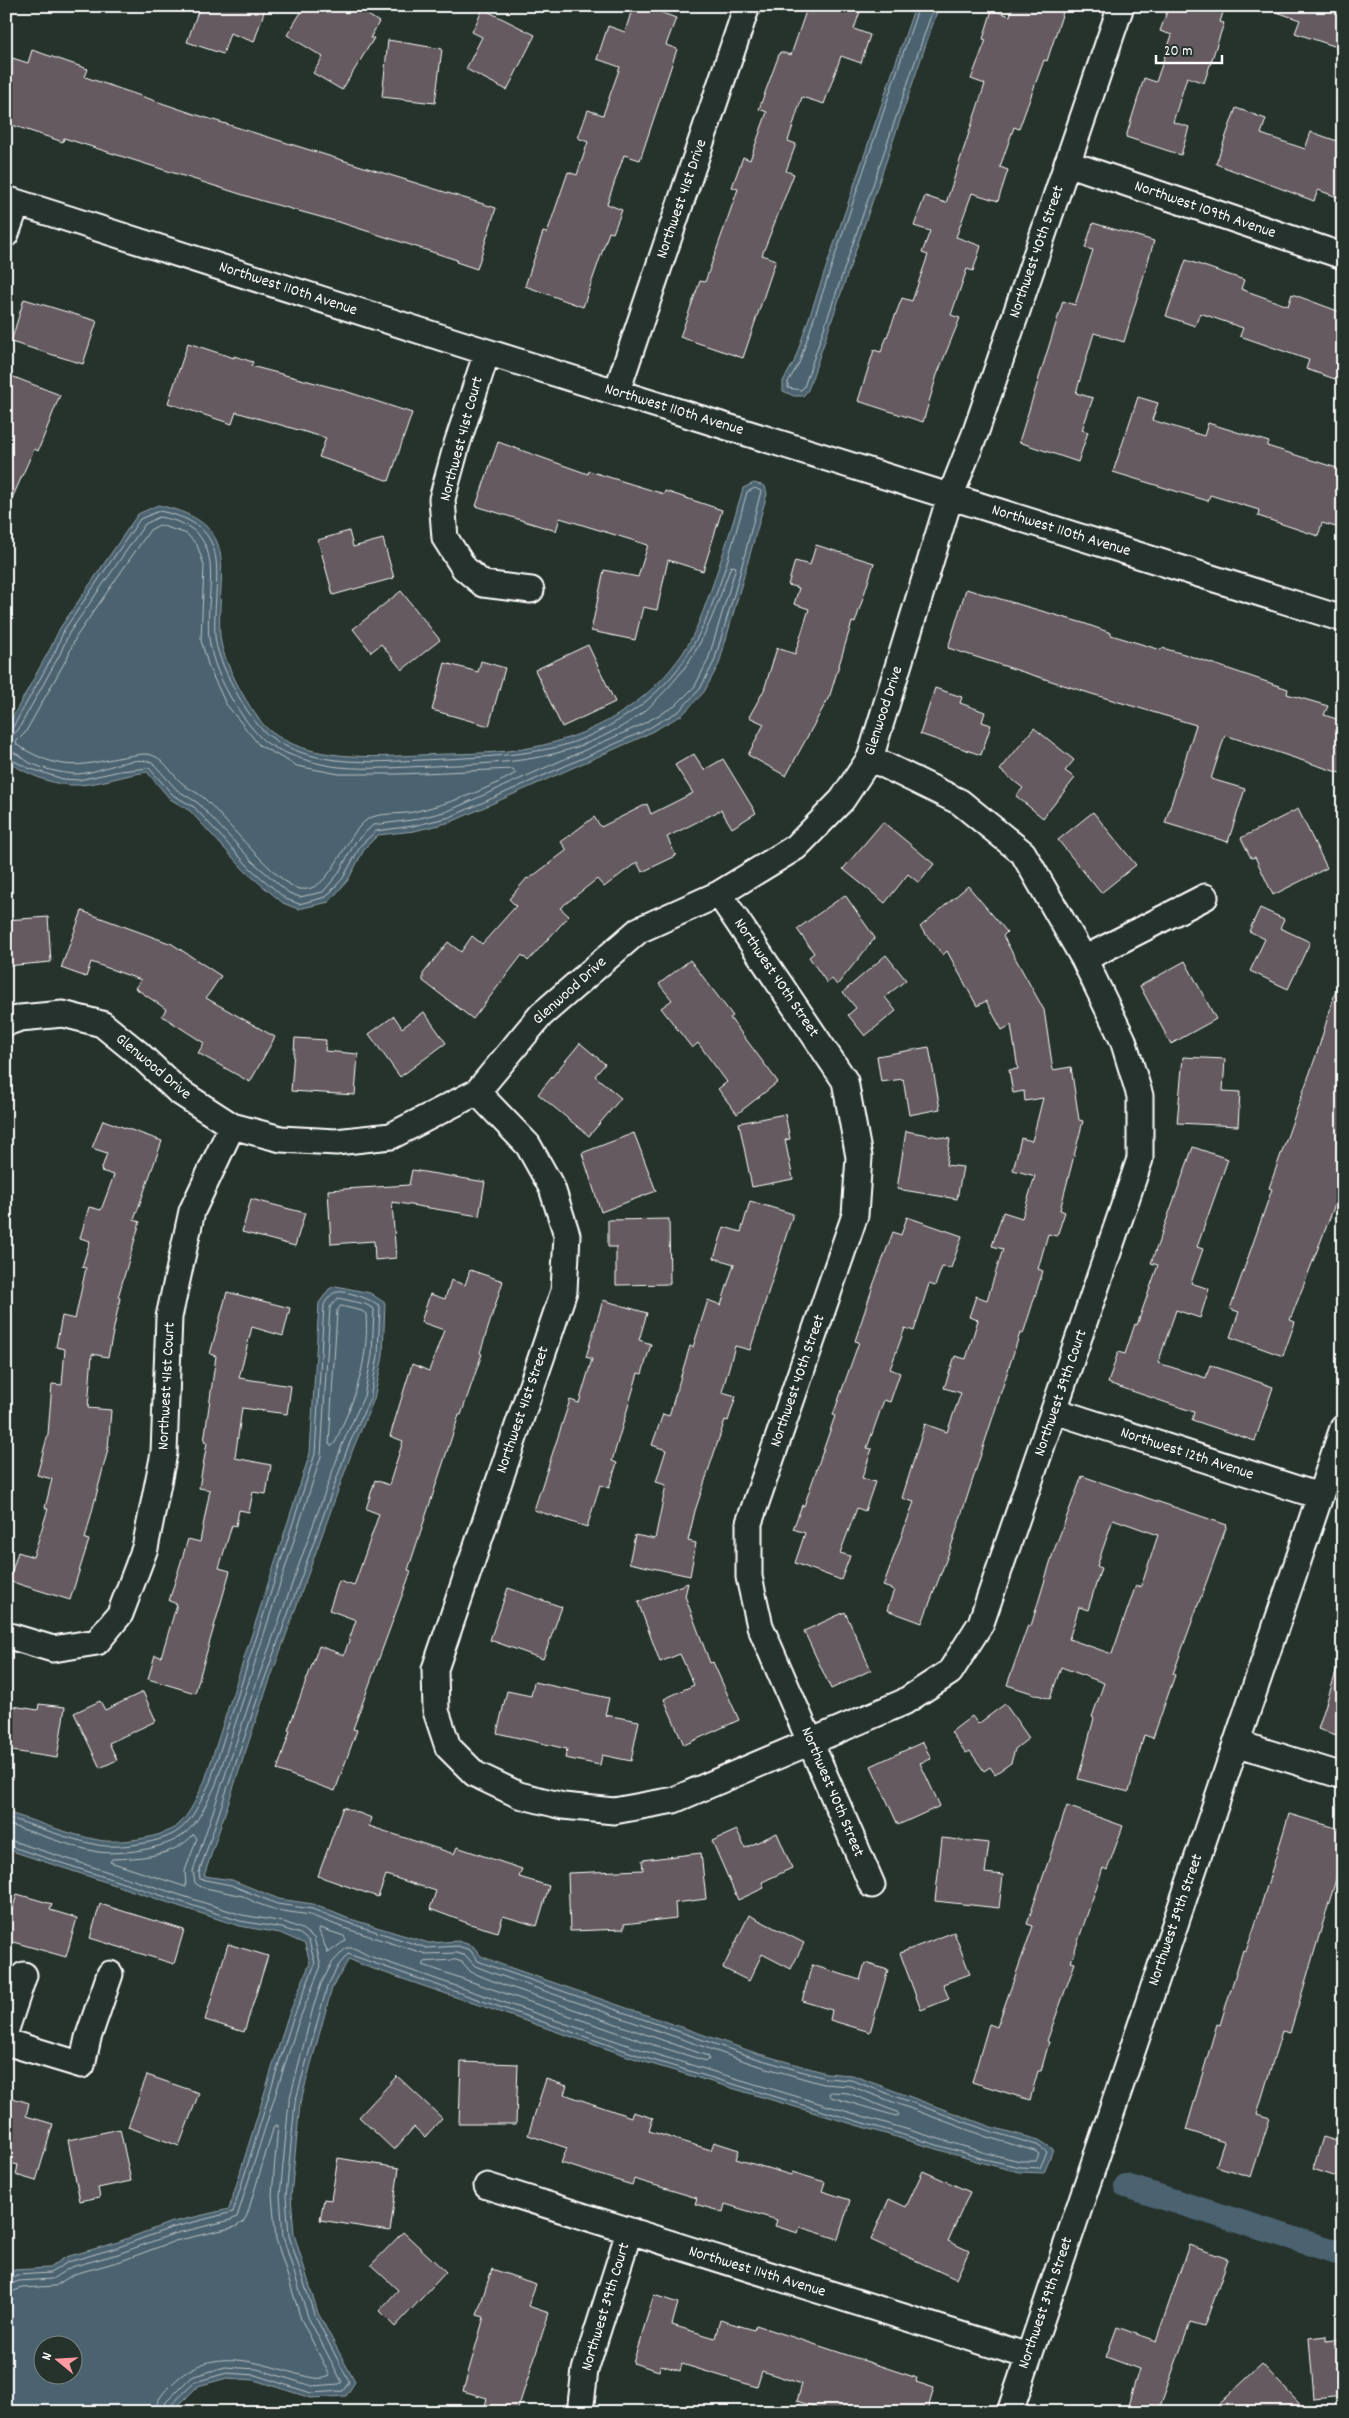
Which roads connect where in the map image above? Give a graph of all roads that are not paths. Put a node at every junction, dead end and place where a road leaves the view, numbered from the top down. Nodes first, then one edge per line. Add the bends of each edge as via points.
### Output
1 (747, 6) edge
2 (1121, 6) edge
3 (1067, 163) junction
4 (12, 201) edge
5 (6, 234) edge
6 (1343, 256) edge
7 (487, 352) junction
8 (617, 392) junction
9 (950, 497) junction
10 (531, 590) dead end
11 (1343, 619) edge
12 (870, 758) junction
13 (719, 894) junction
14 (1205, 896) dead end
15 (1084, 959) junction
16 (6, 1023) edge
17 (477, 1092) junction
18 (232, 1126) junction
19 (1055, 1411) junction
20 (1343, 1428) edge
21 (1319, 1496) junction
22 (6, 1635) edge
23 (811, 1743) junction
24 (1236, 1743) junction
25 (448, 1748) joint
26 (1343, 1776) edge
27 (872, 1885) dead end
28 (24, 1974) dead end
29 (110, 1974) dead end
30 (6, 2028) edge
31 (6, 2042) edge
32 (487, 2186) dead end
33 (629, 2232) junction
34 (1028, 2356) junction
35 (580, 2412) edge
36 (1010, 2412) edge

1 - 8 street, Northwest 41st Drive
2 - 3 street, Northwest 40th Street
3 - 6 street, Northwest 109th Avenue
3 - 9 street, Northwest 40th Street via 975,434
4 - 5 street
4 - 7 street, Northwest 110th Avenue
7 - 8 street, Northwest 110th Avenue
7 - 10 street, Northwest 41st Court via 442,499 444,538 464,568 483,584
8 - 9 street, Northwest 110th Avenue
9 - 11 street, Northwest 110th Avenue
9 - 12 street, Glenwood Drive
12 - 13 street, Glenwood Drive via 842,800 796,847
12 - 15 street, Northwest 39th Court via 960,802 1023,852
13 - 17 street, Glenwood Drive via 639,930 541,1015
13 - 23 street, Northwest 40th Street via 845,1081 859,1157 855,1215 749,1523 749,1577 760,1626
14 - 15 street
15 - 19 street, Northwest 39th Court via 1123,1040 1140,1096 1140,1159
16 - 18 street, Glenwood Drive via 20,1018 63,1014 102,1024 178,1091
17 - 18 street, Glenwood Drive via 391,1136 336,1142 281,1139
17 - 25 street, Northwest 41st Street via 528,1144 552,1188 567,1235 564,1291 435,1669 436,1711
18 - 22 street, Northwest 41st Court via 192,1211 170,1317 164,1453 145,1548 120,1614 97,1642 53,1649
19 - 21 street, Northwest 12th Avenue
19 - 23 street, Northwest 39th Court via 981,1623 950,1672 904,1702
20 - 21 street, Northwest 39th Street
21 - 24 street, Northwest 39th Street
23 - 25 street, Northwest 39th Court via 674,1800 614,1811 562,1806 519,1794 475,1774
23 - 27 street, Northwest 40th Street
24 - 26 street
24 - 34 street, Northwest 39th Street
28 - 30 street
29 - 31 street via 82,2066
32 - 33 street, Northwest 114th Avenue
33 - 34 street, Northwest 114th Avenue
33 - 35 street, Northwest 39th Court via 585,2370
34 - 36 street, Northwest 39th Street

